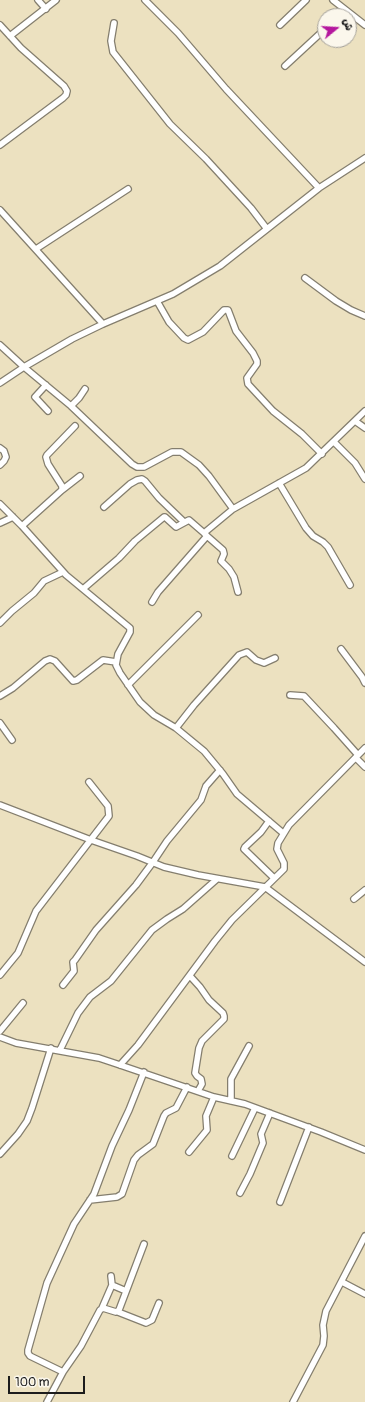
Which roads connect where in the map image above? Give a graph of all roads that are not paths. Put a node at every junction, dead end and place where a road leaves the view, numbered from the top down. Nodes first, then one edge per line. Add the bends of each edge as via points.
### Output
1 (38, 0) edge
2 (56, 0) edge
3 (145, 0) edge
4 (306, 0) edge
5 (333, 0) edge
6 (342, 8) edge
7 (46, 9) junction
8 (114, 23) dead end
9 (0, 25) edge
10 (280, 25) dead end
11 (10, 36) junction
12 (317, 36) edge
13 (285, 66) dead end
14 (0, 145) edge
15 (365, 158) edge
16 (319, 188) junction
17 (128, 189) dead end
18 (0, 210) edge
19 (267, 229) junction
20 (36, 249) junction
21 (305, 278) dead end
22 (157, 302) junction
23 (365, 316) edge
24 (103, 324) junction
25 (0, 345) edge
26 (24, 367) junction
27 (0, 383) edge
28 (46, 385) junction
29 (85, 389) dead end
30 (71, 406) junction
31 (48, 411) dead end
32 (365, 411) edge
33 (355, 421) junction
34 (75, 426) dead end
35 (365, 428) edge
36 (334, 442) junction
37 (0, 448) edge
38 (322, 454) junction
39 (0, 465) edge
40 (80, 476) dead end
41 (365, 479) edge
42 (279, 483) junction
43 (62, 490) junction
44 (0, 504) edge
45 (104, 507) dead end
46 (233, 509) junction
47 (12, 517) junction
48 (0, 522) edge
49 (184, 522) junction
50 (22, 526) junction
51 (205, 535) junction
52 (63, 572) junction
53 (350, 585) dead end
54 (83, 588) junction
55 (238, 592) dead end
56 (152, 602) dead end
57 (198, 615) dead end
58 (0, 622) edge
59 (340, 649) dead end
60 (275, 658) dead end
61 (116, 662) junction
62 (365, 683) edge
63 (128, 685) junction
64 (290, 695) dead end
65 (0, 696) edge
66 (0, 723) edge
67 (176, 728) junction
68 (12, 740) dead end
69 (365, 748) edge
70 (357, 757) junction
71 (365, 767) edge
72 (220, 770) junction
73 (89, 782) dead end
74 (0, 805) edge
75 (269, 821) junction
76 (283, 833) junction
77 (89, 840) junction
78 (153, 862) junction
79 (274, 878) junction
80 (217, 879) junction
81 (265, 887) junction
82 (365, 890) edge
83 (354, 899) dead end
84 (365, 962) edge
85 (0, 975) edge
86 (190, 976) junction
87 (63, 984) dead end
88 (23, 1002) dead end
89 (0, 1031) edge
90 (0, 1037) edge
91 (249, 1046) dead end
92 (51, 1048) junction
93 (60, 1050) junction
94 (120, 1065) junction
95 (144, 1072) junction
96 (187, 1087) junction
97 (198, 1091) junction
98 (214, 1097) junction
99 (231, 1101) junction
100 (255, 1108) junction
101 (270, 1113) junction
102 (309, 1127) junction
103 (365, 1150) edge
104 (189, 1152) dead end
105 (0, 1154) edge
106 (232, 1156) dead end
107 (240, 1193) dead end
108 (90, 1200) junction
109 (280, 1202) dead end
110 (365, 1236) edge
111 (144, 1244) dead end
112 (111, 1276) dead end
113 (342, 1282) junction
114 (112, 1285) junction
115 (126, 1291) junction
116 (365, 1294) edge
117 (159, 1303) dead end
118 (102, 1308) junction
119 (118, 1312) junction
120 (63, 1372) junction
121 (47, 1402) edge
122 (293, 1402) edge

1 - 7 street
2 - 7 street
3 - 16 street
4 - 10 street
5 - 6 street
7 - 11 street
8 - 19 street via 110,41 113,52 170,124 206,159
9 - 11 street
11 - 14 street via 66,88 67,94
12 - 13 street
15 - 16 street
16 - 19 street
17 - 20 street
18 - 20 street
19 - 22 street via 220,266
20 - 24 street
21 - 23 street via 336,301
22 - 24 street
22 - 38 street via 169,322 188,340 203,332 224,310 228,310 236,331 257,361 247,378 248,384 273,411
24 - 26 street via 61,344
25 - 26 street
26 - 27 street
26 - 28 street
28 - 30 street
28 - 31 street via 35,397
29 - 30 street
30 - 46 street via 137,467 144,467 172,452 187,455 209,476
32 - 33 street
33 - 35 street
33 - 36 street
34 - 43 street via 46,457
36 - 38 street
36 - 41 street via 355,463
37 - 39 street via 6,454
38 - 42 street via 306,468
40 - 43 street
42 - 46 street
42 - 53 street via 306,528 328,547
43 - 50 street
44 - 47 street
45 - 49 street via 130,484 142,479
46 - 51 street
47 - 48 street
47 - 50 street
49 - 51 street via 189,520
49 - 54 street via 175,526 164,517
50 - 52 street
51 - 55 street via 224,551 221,561 234,577
51 - 56 street
52 - 54 street
52 - 58 street via 44,580 34,593
54 - 61 street via 130,628
57 - 63 street
59 - 62 street
60 - 67 street via 264,663 247,652 239,655
61 - 63 street
61 - 65 street via 103,660 73,681 55,661 50,659
63 - 67 street via 148,710
64 - 70 street via 304,696
66 - 68 street
67 - 72 street via 204,751
69 - 70 street
70 - 71 street
70 - 76 street
72 - 75 street via 237,794
72 - 78 street via 206,786 201,800 167,840
73 - 77 street via 108,806 109,811 109,816
74 - 77 street
75 - 76 street
75 - 79 street via 244,850
76 - 79 street via 277,849 284,869
77 - 78 street
77 - 85 street via 36,911 18,953
78 - 80 street via 179,871
78 - 87 street via 96,930 75,960 74,971
79 - 81 street
80 - 81 street
80 - 93 street via 183,909 152,930 111,981 90,997 78,1013
81 - 84 street
81 - 86 street via 223,931
82 - 83 street
86 - 94 street
86 - 97 street via 224,1016 199,1048 195,1073 202,1084
88 - 89 street
90 - 92 street via 16,1043
91 - 99 street via 231,1079
92 - 93 street
92 - 105 street via 27,1121
93 - 94 street
94 - 95 street
95 - 96 street
95 - 108 street
96 - 97 street
96 - 108 street via 176,1108 164,1116 153,1144 134,1160 122,1194 117,1197
97 - 98 street
98 - 99 street
98 - 104 street via 206,1116 207,1130
99 - 100 street
100 - 101 street
100 - 106 street
101 - 102 street
101 - 107 street via 261,1134 262,1143
102 - 103 street
102 - 109 street
108 - 120 street via 74,1224 47,1283 28,1350 30,1356
110 - 113 street
111 - 115 street
112 - 114 street
113 - 116 street
113 - 122 street via 326,1311 323,1345
114 - 115 street
114 - 118 street
115 - 119 street
117 - 119 street via 152,1320 146,1323
118 - 119 street
118 - 120 street via 78,1352
120 - 121 street

